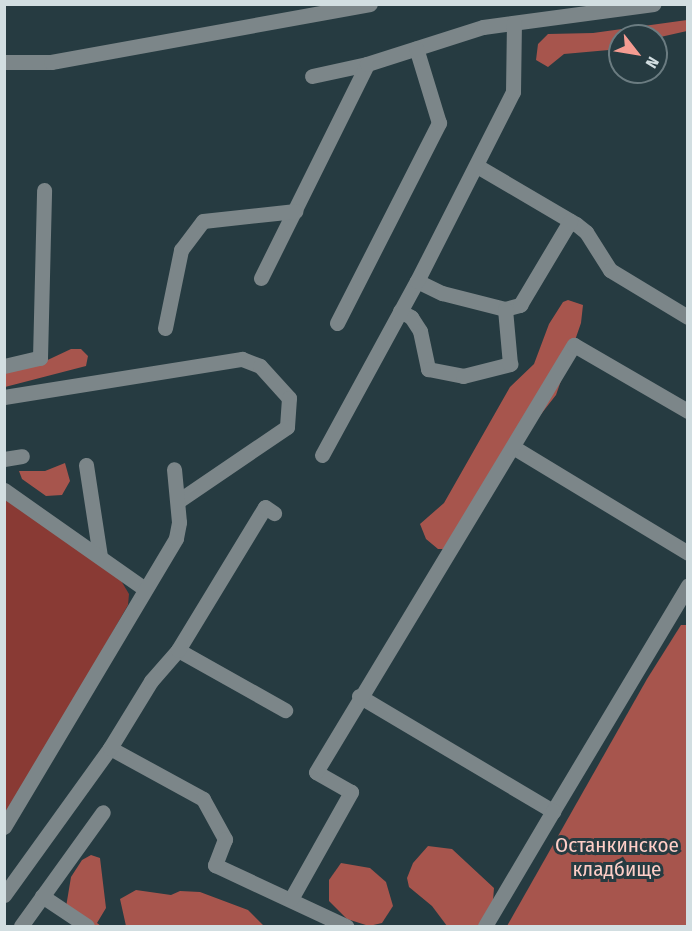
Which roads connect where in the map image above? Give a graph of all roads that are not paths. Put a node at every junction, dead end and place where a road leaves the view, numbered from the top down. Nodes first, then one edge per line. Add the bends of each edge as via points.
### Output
1 (370, 4) edge
2 (552, 4) edge
3 (653, 4) edge
4 (571, 16) junction
5 (514, 23) junction
6 (416, 48) junction
7 (4, 62) edge
8 (367, 64) junction
9 (312, 76) dead end
10 (477, 166) junction
11 (45, 190) dead end
12 (294, 211) junction
13 (570, 221) junction
14 (261, 278) dead end
15 (417, 281) junction
16 (505, 309) junction
17 (399, 311) junction
18 (687, 317) edge
19 (337, 323) dead end
20 (165, 328) dead end
21 (4, 366) edge
22 (4, 397) edge
23 (687, 411) edge
24 (513, 447) junction
25 (322, 455) dead end
26 (22, 456) dead end
27 (4, 459) edge
28 (86, 465) dead end
29 (174, 468) dead end
30 (4, 490) edge
31 (178, 501) junction
32 (274, 513) dead end
33 (687, 553) edge
34 (100, 557) junction
35 (687, 585) edge
36 (145, 590) junction
37 (178, 650) junction
38 (359, 696) junction
39 (285, 710) dead end
40 (110, 748) junction
41 (553, 811) junction
42 (103, 812) dead end
43 (4, 827) edge
44 (4, 895) edge
45 (42, 896) junction
46 (291, 899) junction
47 (316, 920) edge
48 (21, 927) edge
49 (87, 927) edge
50 (346, 927) edge
51 (485, 927) edge

1 - 7 street via 51,62
2 - 4 street
3 - 4 street
4 - 5 street
5 - 6 street via 471,29
5 - 10 street via 513,92
6 - 8 street
6 - 19 street via 439,123
8 - 9 street
8 - 12 street
10 - 13 street
10 - 15 street
11 - 21 street via 40,358
12 - 14 street
12 - 20 street via 203,221 181,250
13 - 16 street via 525,300
13 - 18 street via 586,232 610,270
15 - 16 street via 442,293
15 - 17 street
16 - 17 street via 510,364 463,376 428,369 420,331 411,317
17 - 25 street
22 - 31 street via 242,359 260,366 289,398 287,427
23 - 24 street via 574,345
24 - 33 street
24 - 38 street
26 - 27 street
28 - 34 street
29 - 31 street
30 - 34 street
31 - 36 street via 179,530
32 - 37 street via 265,507 241,558
34 - 36 street
35 - 41 street
36 - 43 street
37 - 39 street
37 - 40 street via 151,681
38 - 41 street
38 - 46 street via 316,772 351,792
40 - 44 street
40 - 46 street via 203,799 225,839 215,865
41 - 51 street
42 - 45 street
45 - 48 street
45 - 49 street
46 - 47 street
47 - 50 street

